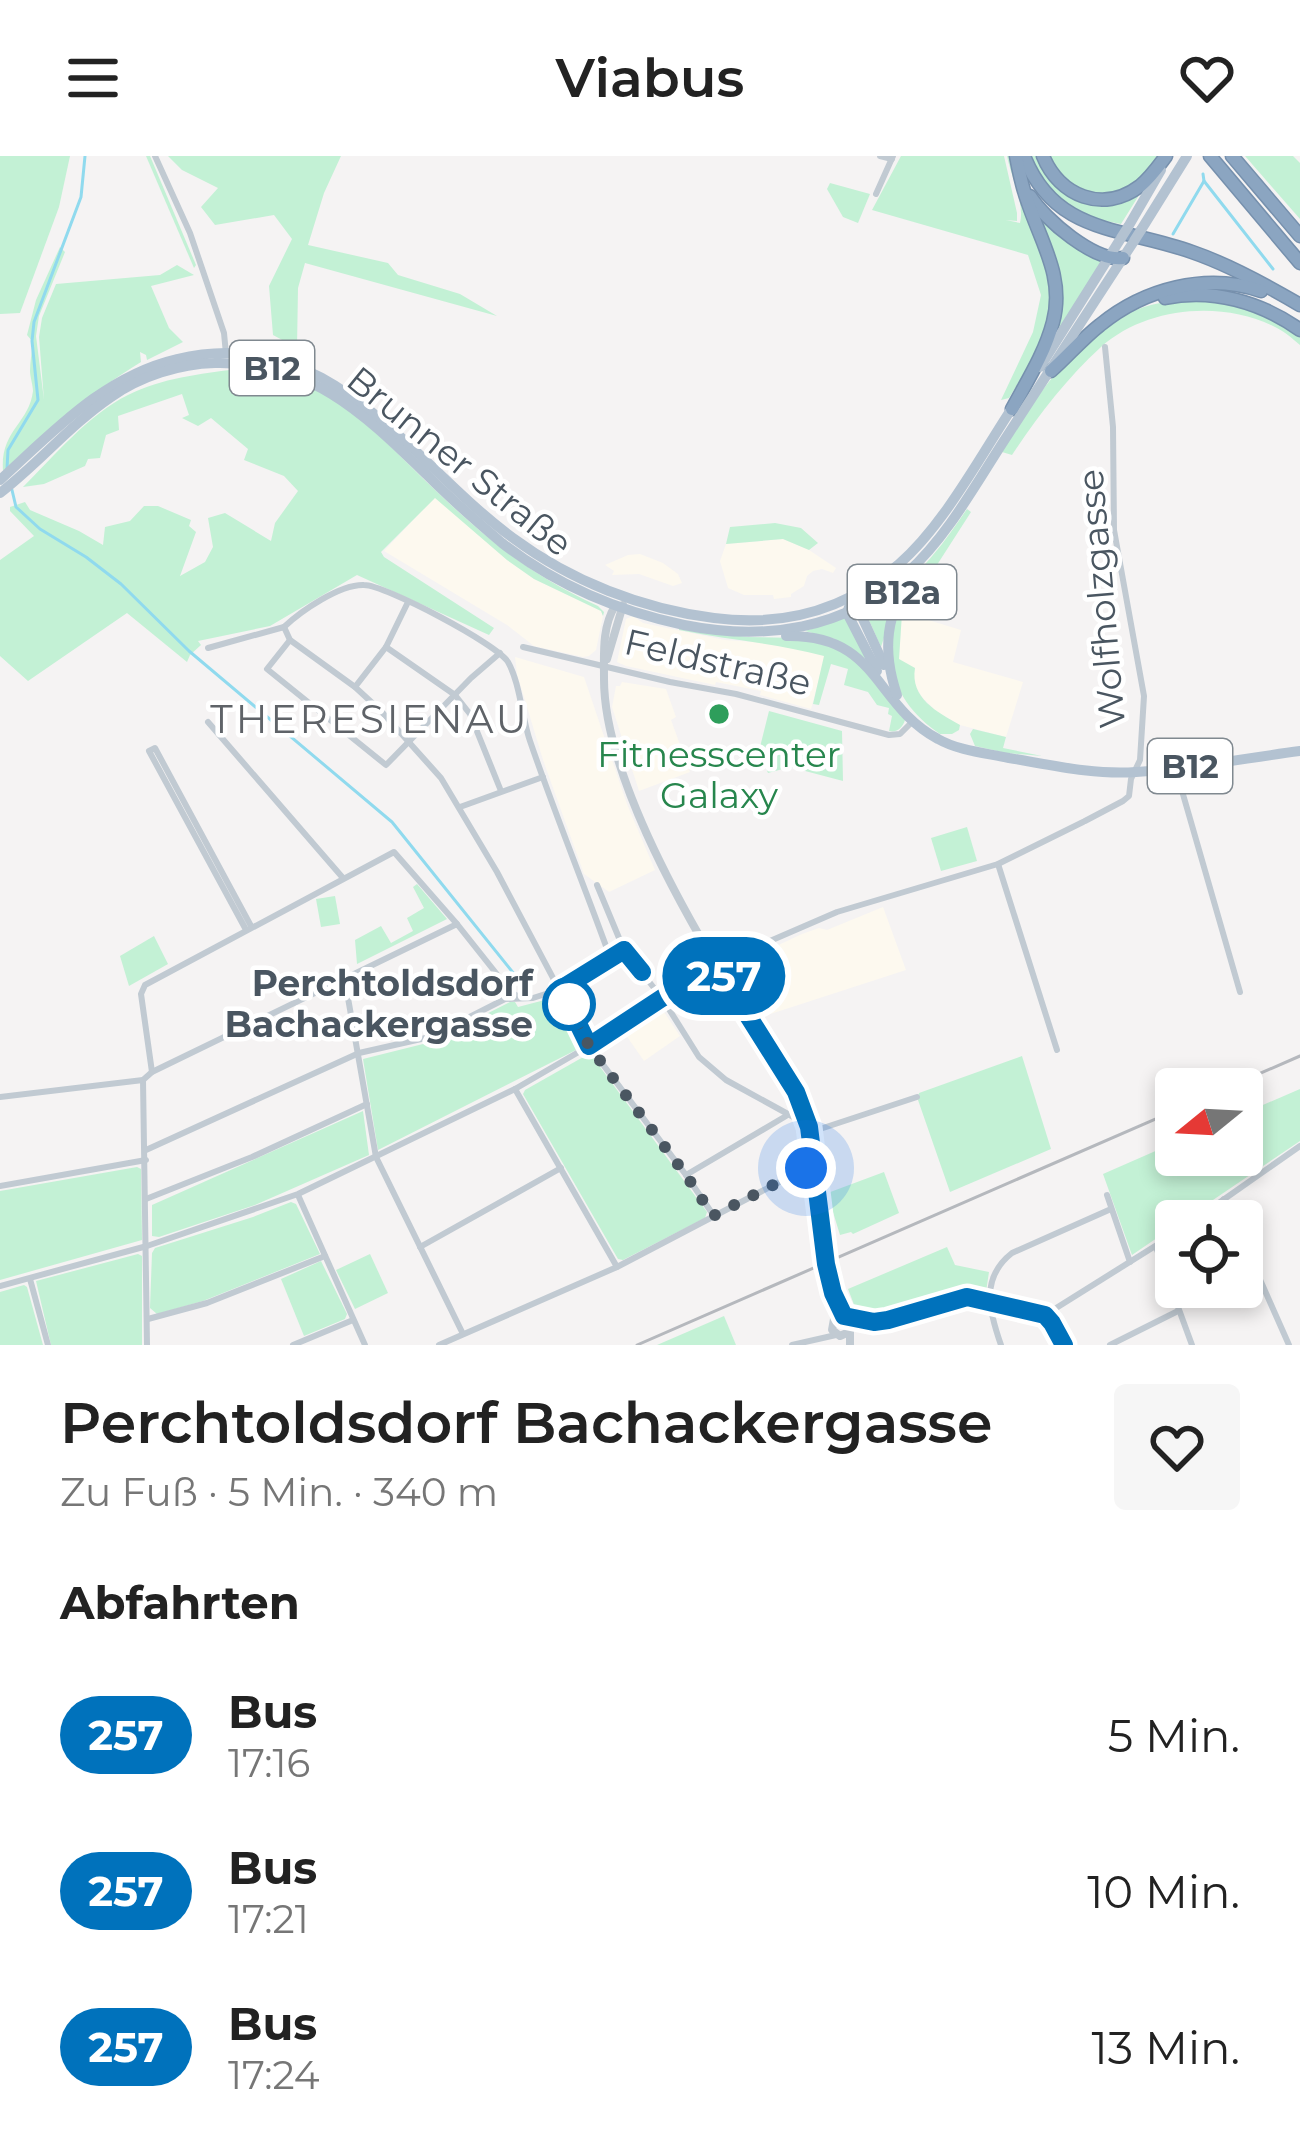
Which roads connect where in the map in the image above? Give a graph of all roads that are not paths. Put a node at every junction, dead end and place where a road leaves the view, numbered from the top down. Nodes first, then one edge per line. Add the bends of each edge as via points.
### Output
1 (154, 156) edge
2 (880, 156) edge
3 (1020, 156) edge
4 (1043, 156) edge
5 (1167, 156) edge
6 (1210, 156) edge
7 (1232, 156) edge
8 (892, 158) edge
9 (1186, 159) edge
10 (1021, 179) junction
11 (876, 194) dead end
12 (1131, 234) junction
13 (1300, 236) edge
14 (1116, 258) junction
15 (1300, 263) edge
16 (1300, 306) edge
17 (1123, 309) junction
18 (1300, 330) edge
19 (1105, 347) dead end
20 (226, 354) junction
21 (1051, 371) junction
22 (1012, 409) junction
23 (16, 472) junction
24 (2, 485) edge
25 (963, 504) junction
26 (408, 602) junction
27 (620, 604) junction
28 (852, 605) junction
29 (284, 628) junction
30 (772, 632) junction
31 (290, 640) junction
32 (386, 646) junction
33 (523, 646) dead end
34 (208, 648) dead end
35 (500, 653) junction
36 (604, 666) junction
37 (355, 687) junction
38 (454, 695) junction
39 (896, 698) junction
40 (913, 721) junction
41 (208, 722) dead end
42 (409, 742) junction
43 (1300, 751) edge
44 (1175, 768) junction
45 (1135, 772) junction
46 (543, 777) junction
47 (501, 790) junction
48 (460, 807) junction
49 (998, 864) junction
50 (339, 880) junction
51 (597, 885) dead end
52 (457, 924) junction
53 (249, 927) junction
54 (624, 950) junction
55 (610, 957) junction
56 (718, 968) junction
57 (345, 980) junction
58 (561, 989) junction
59 (1240, 992) dead end
60 (520, 998) junction
61 (662, 998) junction
62 (589, 1046) junction
63 (1057, 1050) dead end
64 (359, 1052) junction
65 (152, 1072) junction
66 (143, 1080) junction
67 (515, 1089) junction
68 (917, 1096) dead end
69 (0, 1097) edge
70 (367, 1104) junction
71 (788, 1115) junction
72 (809, 1127) junction
73 (1300, 1146) edge
74 (146, 1155) junction
75 (376, 1157) junction
76 (561, 1168) junction
77 (806, 1168) dead end
78 (686, 1175) junction
79 (0, 1186) edge
80 (298, 1194) junction
81 (1107, 1195) dead end
82 (146, 1199) junction
83 (1224, 1199) edge
84 (1112, 1209) junction
85 (713, 1216) junction
86 (148, 1246) junction
87 (420, 1247) junction
88 (1155, 1248) edge
89 (326, 1256) junction
90 (1130, 1262) junction
91 (617, 1267) junction
92 (29, 1278) junction
93 (0, 1286) edge
94 (1263, 1286) edge
95 (988, 1301) junction
96 (1177, 1308) edge
97 (1178, 1311) junction
98 (1045, 1315) junction
99 (147, 1320) junction
100 (353, 1320) junction
101 (842, 1330) edge
102 (463, 1334) junction
103 (48, 1345) edge
104 (147, 1345) edge
105 (293, 1345) edge
106 (365, 1345) edge
107 (439, 1345) edge
108 (792, 1345) edge
109 (1001, 1345) edge
110 (1064, 1345) edge
111 (1110, 1345) edge
112 (1192, 1345) edge
113 (1289, 1345) edge

1 - 20 street via 190,233
2 - 8 street
3 - 10 highway
3 - 16 highway via 1067,213 1191,251
4 - 5 highway via 1064,188 1098,200 1137,189
5 - 12 main road, Brunner Straße / B12a
6 - 15 highway
7 - 13 highway
8 - 11 street
9 - 12 main road, Brunner Straße / B12a
10 - 14 highway via 1054,223
10 - 22 highway via 1057,296 1049,337
12 - 14 main road, Brunner Straße / B12a
14 - 21 main road, Brunner Straße / B12a
14 - 22 main road, Brunner Straße / B12a
16 - 17 highway via 1247,286 1199,283
17 - 18 highway via 1177,295 1221,297
17 - 21 highway
19 - 45 street, Wolfholzgasse via 1114,530 1144,696
20 - 23 main road, Brunner Straße / B12 via 180,358 121,380
20 - 27 main road, Brunner Straße / B12 via 293,364 348,391 515,540
21 - 25 main road, Brunner Straße / B12a
22 - 28 main road, Brunner Straße / B12a via 914,549
23 - 24 main road, Brunner Straße / B12
23 - 27 main road, Brunner Straße / B12 via 112,396 148,378 203,364 277,369 348,404 524,560
25 - 28 main road, Brunner Straße / B12a via 909,572
25 - 39 main road, B12a via 892,615 886,649
26 - 29 street via 359,584
26 - 32 street
26 - 35 street
27 - 28 main road, Brunner Straße / B12 via 760,622
27 - 30 main road, Brunner Straße / B12 via 697,628
27 - 36 street
28 - 30 main road, Brunner Straße / B12 via 812,625
28 - 39 main road
29 - 31 street
29 - 34 street
30 - 39 main road via 848,650
31 - 37 street
31 - 42 street via 267,669 386,765
32 - 37 street
32 - 38 street
33 - 36 street, Feldstraße
35 - 38 street
35 - 46 street
36 - 40 street, Feldstraße via 889,735
36 - 56 street via 603,704 627,784
37 - 42 street
38 - 42 street
38 - 47 street via 481,735
39 - 40 main road
40 - 45 main road, B12 via 940,741 980,753
41 - 50 street
42 - 48 street
43 - 44 main road, B12
44 - 45 main road, B12
44 - 59 street
45 - 49 street via 1123,801
46 - 47 street
46 - 55 street
47 - 48 street
48 - 58 street
49 - 56 street via 837,912
49 - 63 street
50 - 52 street via 394,852
50 - 53 street
51 - 54 street
52 - 57 street
52 - 60 street
53 - 53 street via 155,748 149,751
53 - 65 street via 142,989
54 - 55 street
54 - 61 street
55 - 58 street
56 - 61 street
56 - 72 street via 796,1092
57 - 64 street
57 - 65 street
58 - 60 street
58 - 62 street
60 - 64 street via 430,1037
61 - 62 street
61 - 71 street via 712,1070
62 - 67 street
62 - 78 street
64 - 70 street
64 - 74 street
65 - 66 street
66 - 69 street
66 - 74 street
67 - 75 street
67 - 76 street
68 - 72 street
70 - 75 street
70 - 82 street
71 - 72 street
71 - 78 street
72 - 101 street, bridge
73 - 83 street
74 - 79 street
74 - 82 street
75 - 80 street
75 - 87 street
76 - 87 street
76 - 91 street
77 - 85 street
78 - 85 street
80 - 86 street
80 - 89 street
81 - 84 street
82 - 86 street
84 - 90 street
84 - 95 street via 1012,1253 994,1274
85 - 91 street
86 - 92 street
86 - 99 street
87 - 102 street
88 - 90 street
89 - 99 street
89 - 100 street
90 - 98 street
91 - 102 street
92 - 93 street
92 - 103 street
94 - 113 street
95 - 98 street
95 - 101 street via 967,1297
95 - 109 street
96 - 97 street
97 - 111 street
97 - 112 street
98 - 110 street
99 - 104 street
100 - 105 street
100 - 106 street
101 - 108 street
102 - 107 street

